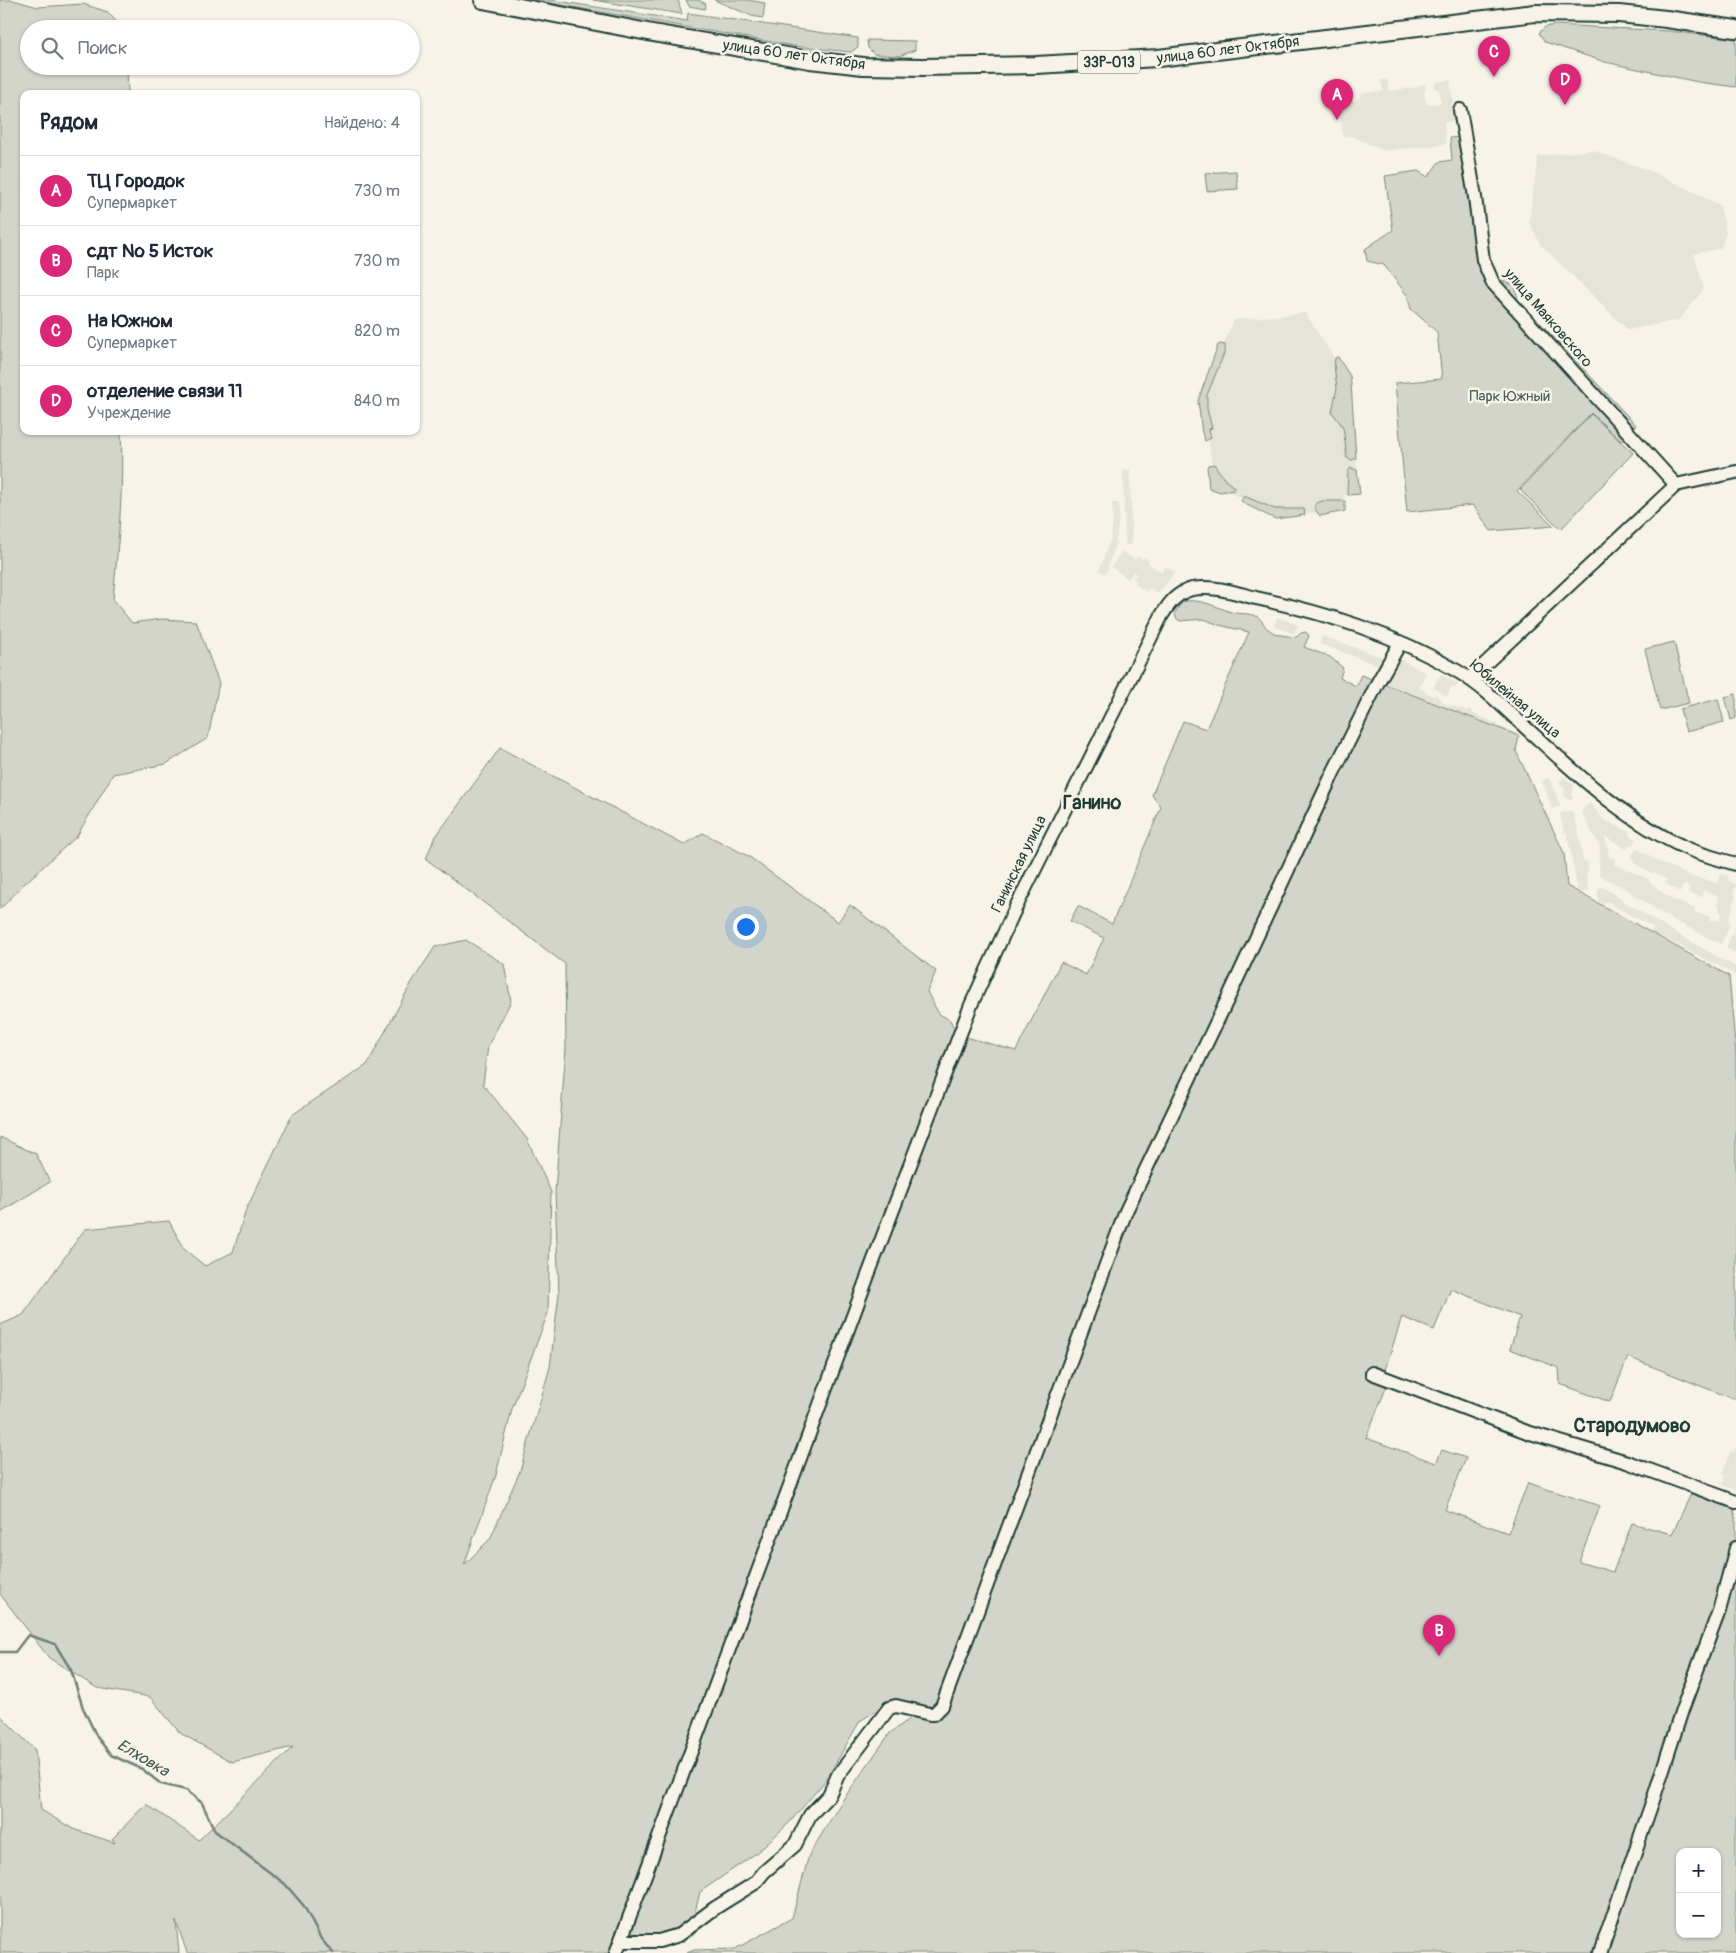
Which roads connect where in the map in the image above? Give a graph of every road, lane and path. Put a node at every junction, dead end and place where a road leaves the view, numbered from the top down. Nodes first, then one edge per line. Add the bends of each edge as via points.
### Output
1 (483, 0) edge
2 (1736, 29) edge
3 (1460, 110) dead end
4 (1736, 472) edge
5 (1676, 485) junction
6 (1169, 604) joint
7 (1400, 643) junction
8 (1469, 679) junction
9 (1736, 864) edge
10 (1372, 1373) dead end
11 (1736, 1502) edge
12 (1736, 1548) edge
13 (618, 1947) edge
14 (1600, 1953) edge

1 - 2 main road, улица 60 лет Октября / 33Р-013 via 810,60 871,66 1046,65 1158,58 1535,14 1618,14
3 - 5 street, улица Маяковского via 1483,260 1494,283
4 - 5 street
5 - 8 street
6 - 7 street, Юбилейная улица via 1178,595 1192,589 1220,590 1340,619
6 - 13 street, Ганинская улица via 980,983
7 - 8 street, Юбилейная улица
7 - 13 street via 1329,781 1126,1211 942,1706 934,1714 896,1706 889,1708 838,1775 829,1795 810,1815 795,1845 748,1889 679,1935
8 - 9 street, Юбилейная улица via 1592,788 1617,806 1685,848
10 - 11 street via 1527,1432 1627,1462
12 - 14 street via 1719,1611

